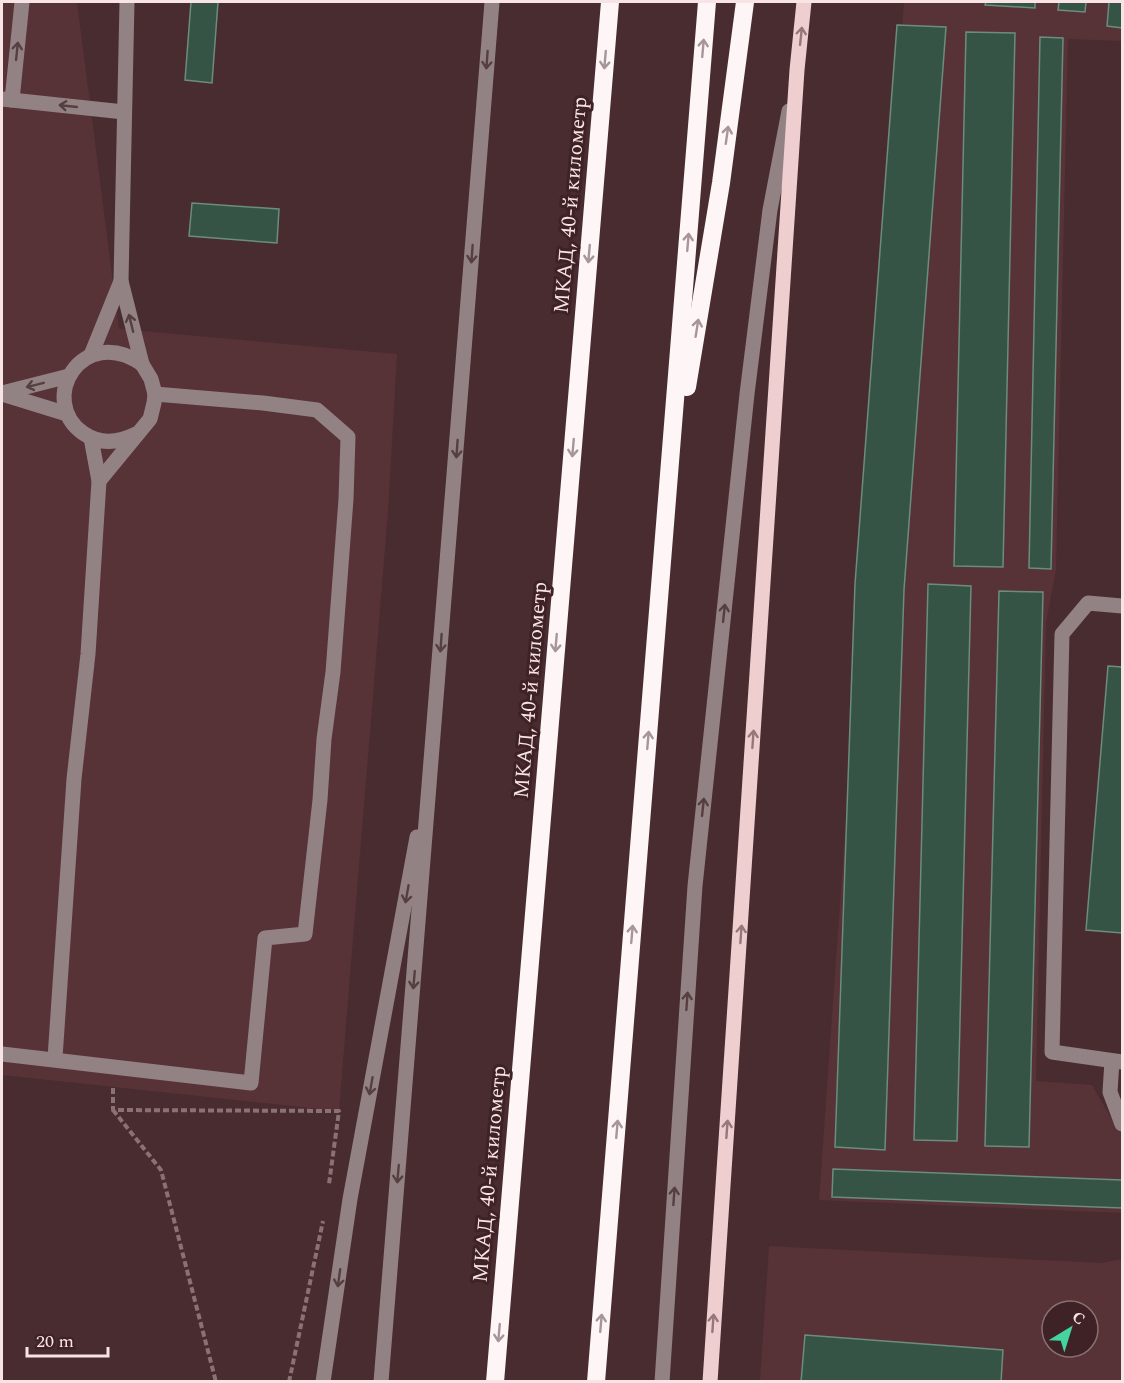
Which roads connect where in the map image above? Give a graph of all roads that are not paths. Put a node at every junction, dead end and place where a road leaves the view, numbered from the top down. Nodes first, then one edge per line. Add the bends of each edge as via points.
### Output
1 (22, 2) edge
2 (492, 2) edge
3 (610, 2) edge
4 (707, 2) edge
5 (745, 2) edge
6 (804, 2) edge
7 (126, 3) edge
8 (797, 70) junction
9 (7, 99) edge
10 (124, 112) junction
11 (121, 281) junction
12 (91, 355) junction
13 (141, 364) junction
14 (69, 376) junction
15 (2, 393) edge
16 (155, 394) junction
17 (67, 414) junction
18 (136, 434) junction
19 (91, 438) junction
20 (99, 481) junction
21 (666, 510) junction
22 (1122, 606) edge
23 (433, 754) junction
24 (2, 1054) edge
25 (54, 1058) junction
26 (1117, 1062) edge
27 (1122, 1124) edge
28 (323, 1382) edge
29 (381, 1382) edge
30 (495, 1382) edge
31 (596, 1382) edge
32 (662, 1382) edge
33 (710, 1382) edge

9 -> 1 street
2 -> 23 street
3 -> 30 highway, МКАД, 40-й километр
21 -> 4 highway
21 -> 5 highway via 721,183
8 -> 6 main road
7 - 10 street
32 -> 8 street via 695,886 770,210
33 -> 8 main road
10 -> 9 street
10 - 11 street
11 - 12 street
13 -> 11 street
12 - 13 street via 119,352
12 - 14 street
13 - 16 street
14 -> 15 street
14 - 17 street via 64,391
15 - 17 street
16 - 18 street via 150,418
16 - 25 street via 317,410 348,437 333,672 305,934 266,938 251,1083
17 - 19 street via 76,428
18 - 19 street via 108,442
18 - 20 street
19 - 20 street
20 - 25 street
31 -> 21 highway
22 - 26 street via 1089,603 1062,634 1052,1052
23 -> 28 street via 350,1198
23 -> 29 street
24 - 25 street
26 - 27 street via 1110,1092

